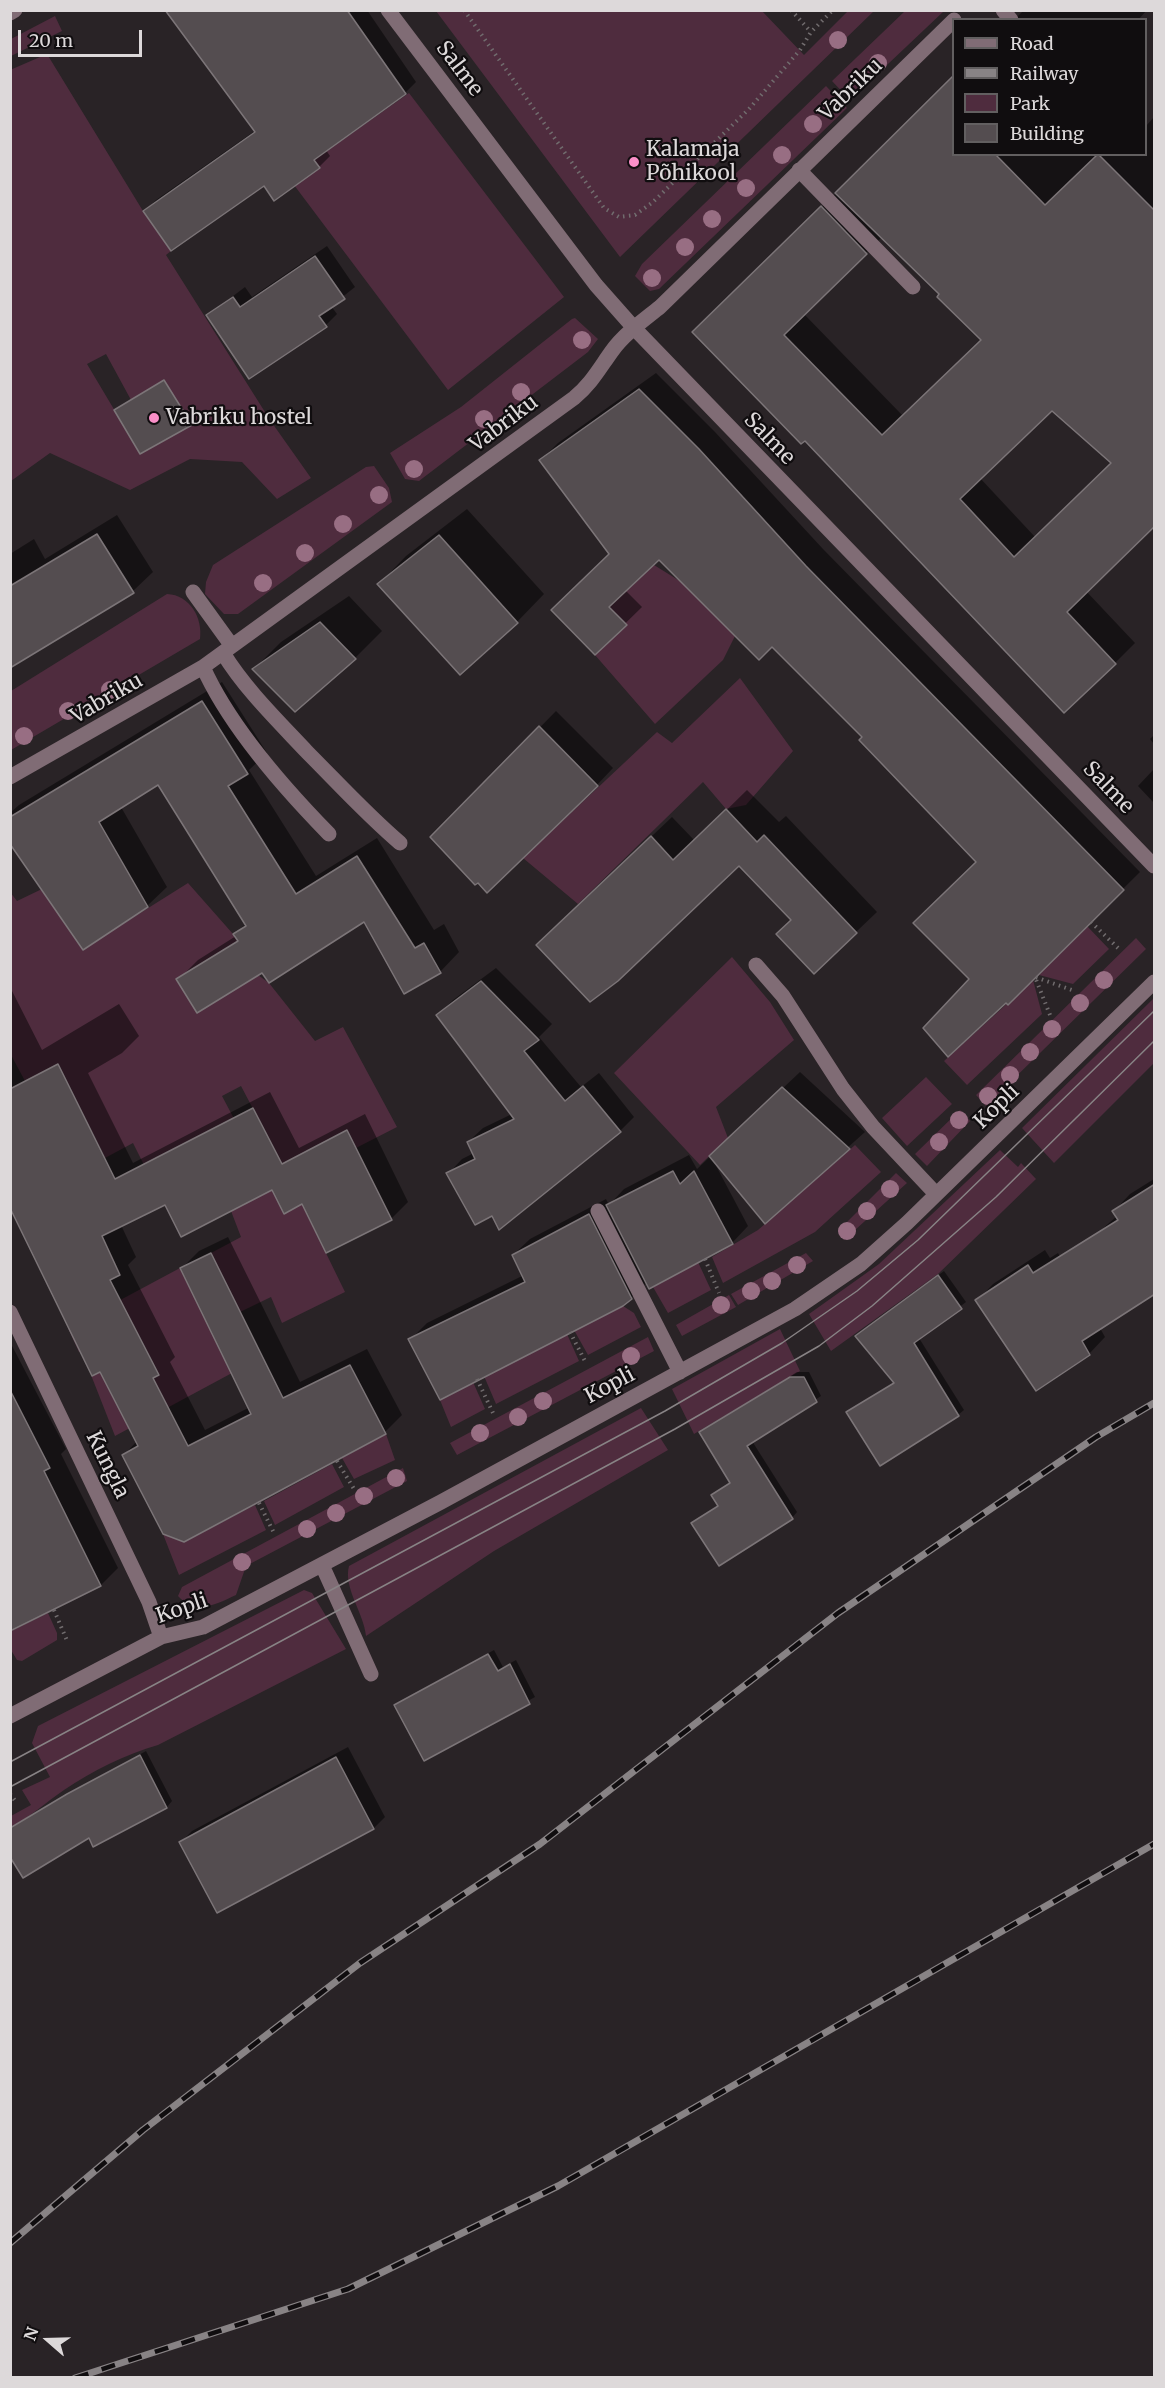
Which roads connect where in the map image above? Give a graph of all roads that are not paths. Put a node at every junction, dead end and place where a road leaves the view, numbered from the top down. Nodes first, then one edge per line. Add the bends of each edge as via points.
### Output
1 (15, 10) edge
2 (388, 10) edge
3 (10, 13) edge
4 (952, 22) edge
5 (799, 170) junction
6 (913, 286) dead end
7 (634, 328) junction
8 (193, 592) dead end
9 (228, 649) junction
10 (202, 667) junction
11 (10, 777) edge
12 (329, 834) dead end
13 (400, 843) dead end
14 (1155, 866) edge
15 (756, 965) dead end
16 (1155, 982) edge
17 (936, 1194) junction
18 (598, 1211) dead end
19 (10, 1312) edge
20 (680, 1372) junction
21 (322, 1565) junction
22 (161, 1637) junction
23 (371, 1674) dead end
24 (10, 1716) edge

1 - 3 street
2 - 7 street, Salme via 596,285
4 - 5 street, Vabriku
5 - 6 street
5 - 7 street, Vabriku
7 - 9 street, Vabriku via 612,351 590,385 574,398
7 - 14 street, Salme
8 - 9 street
9 - 10 street, Vabriku
9 - 13 street via 235,672 290,734
10 - 11 street, Vabriku
10 - 12 street via 214,693 297,802
15 - 17 street via 783,996 843,1089
16 - 17 street, Kopli
17 - 20 street, Kopli via 861,1264 795,1309
18 - 20 street
19 - 22 street, Kungla via 149,1602
20 - 21 street, Kopli
21 - 22 street, Kopli via 203,1627
21 - 23 street
22 - 24 street, Kopli

